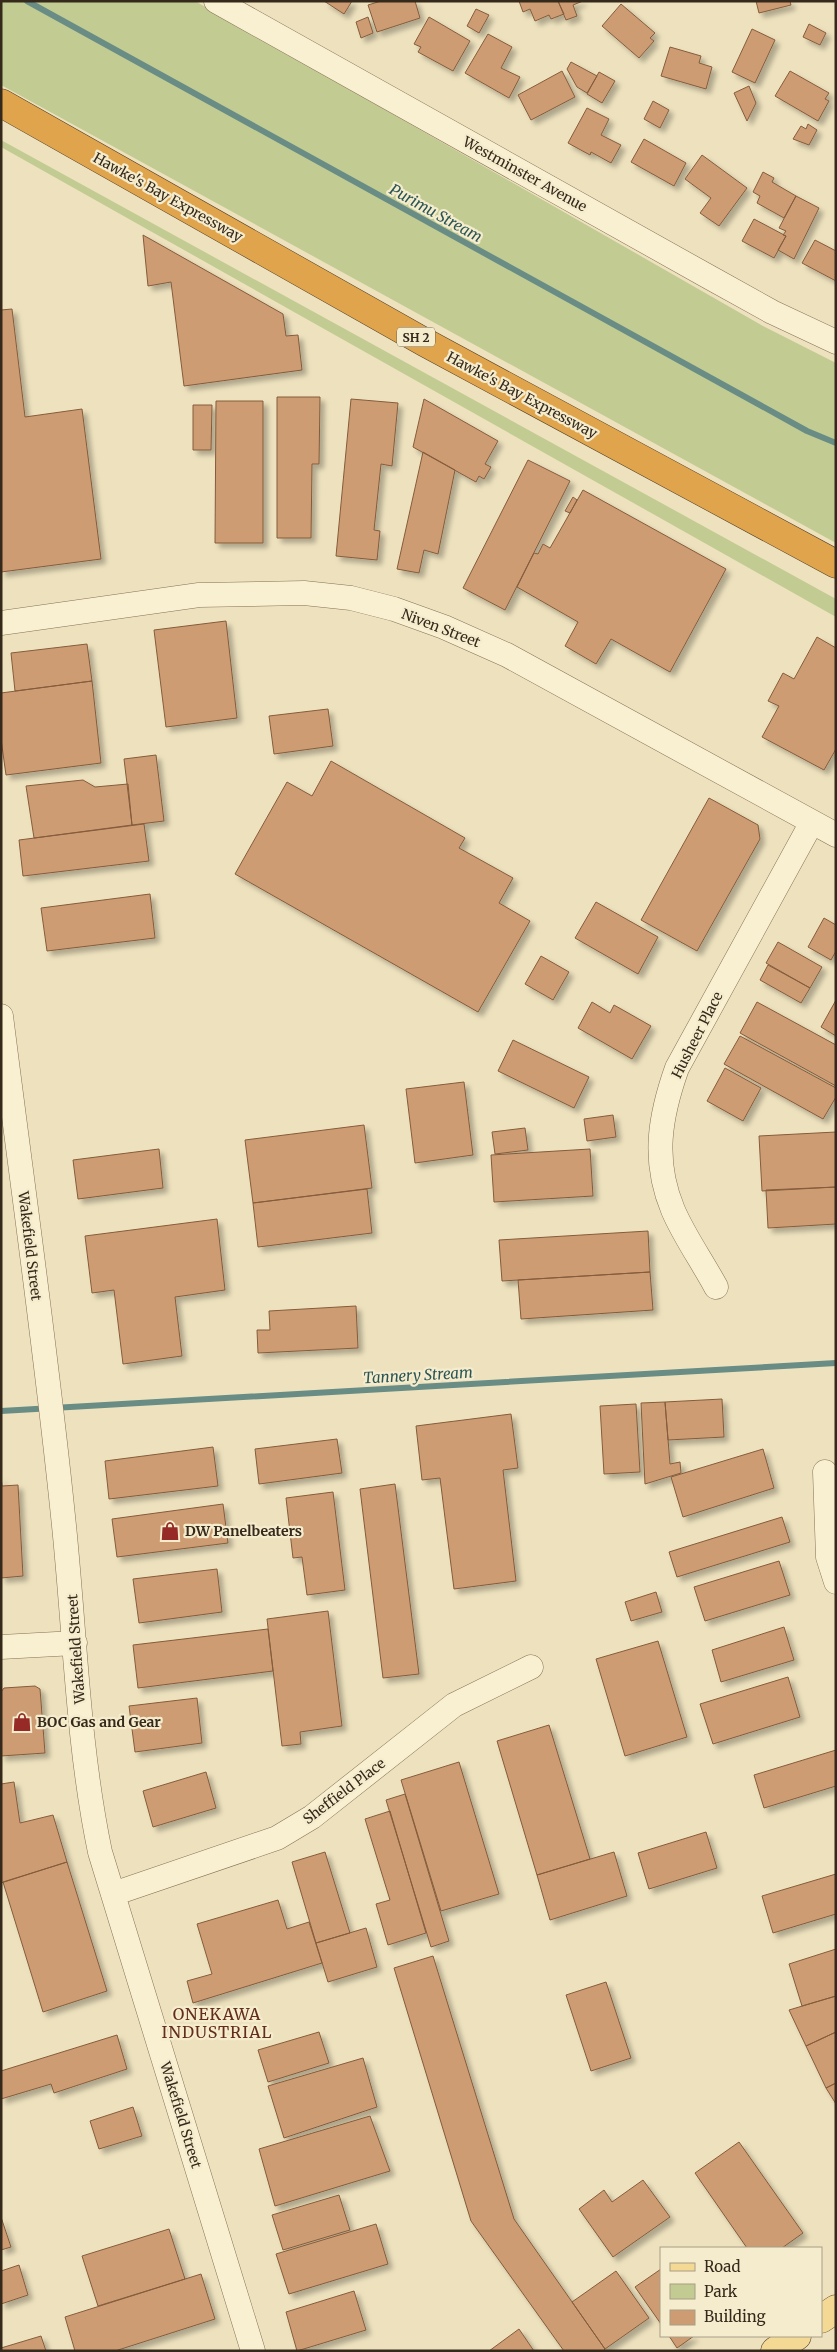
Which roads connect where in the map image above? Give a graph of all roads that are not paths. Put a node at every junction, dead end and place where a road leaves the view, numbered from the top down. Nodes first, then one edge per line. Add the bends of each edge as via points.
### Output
1 (216, 1) edge
2 (1, 103) edge
3 (1, 123) edge
4 (836, 342) edge
5 (836, 564) edge
6 (836, 582) edge
7 (1, 623) edge
8 (812, 822) junction
9 (836, 835) edge
10 (1, 1016) edge
11 (716, 1286) dead end
12 (825, 1472) dead end
13 (836, 1582) edge
14 (75, 1643) junction
15 (1, 1647) edge
16 (531, 1667) dead end
17 (113, 1894) junction
18 (836, 2309) edge
19 (822, 2318) edge
20 (796, 2337) edge
21 (253, 2351) edge
22 (775, 2351) edge

1 - 4 street, Westminster Avenue via 717,281
2 - 5 highway, Hawke's Bay Expressway / SH 2 via 426,342
3 - 6 highway, Hawke's Bay Expressway / SH 2 via 671,495
7 - 8 street, Niven Street via 199,595 304,593 351,598 444,627 507,655
8 - 9 street, Niven Street
8 - 11 street, Husheer Place via 678,1068 665,1101 659,1140 663,1177 672,1210
10 - 14 street, Wakefield Street via 54,1431
12 - 13 street via 828,1557
14 - 15 street
14 - 17 street, Wakefield Street via 89,1792 100,1852
16 - 17 street, Sheffield Place via 454,1705 312,1817 276,1838
17 - 21 street, Wakefield Street
18 - 19 main road
20 - 22 main road

